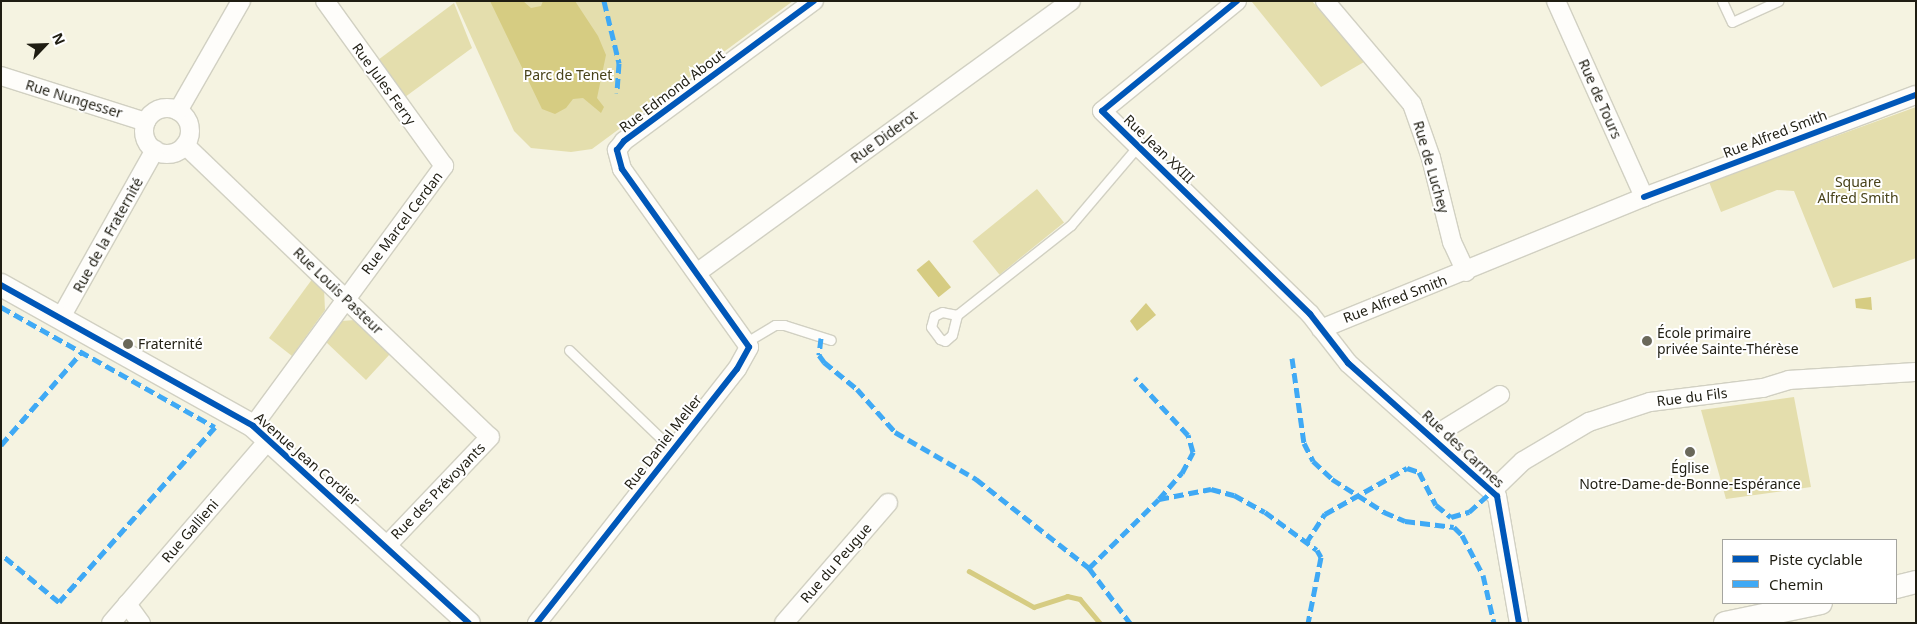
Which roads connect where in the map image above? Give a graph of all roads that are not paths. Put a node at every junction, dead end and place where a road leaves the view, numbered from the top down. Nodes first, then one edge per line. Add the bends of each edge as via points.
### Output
1 (241, 1) edge
2 (325, 1) edge
3 (814, 1) edge
4 (1071, 1) edge
5 (1237, 1) edge
6 (1325, 1) edge
7 (1556, 1) edge
8 (1722, 1) edge
9 (1778, 1) edge
10 (1, 76) edge
11 (1916, 95) edge
12 (178, 111) junction
13 (146, 122) junction
14 (185, 145) junction
15 (1138, 146) junction
16 (155, 150) junction
17 (444, 166) joint
18 (1644, 197) junction
19 (698, 272) junction
20 (1466, 272) junction
21 (1, 285) edge
22 (346, 298) junction
23 (957, 315) dead end
24 (60, 319) junction
25 (1321, 329) junction
26 (831, 340) dead end
27 (748, 341) junction
28 (569, 350) dead end
29 (1916, 372) edge
30 (1500, 395) dead end
31 (261, 432) junction
32 (490, 437) joint
33 (1432, 437) junction
34 (673, 450) junction
35 (1492, 491) junction
36 (888, 503) dead end
37 (387, 545) junction
38 (1916, 582) edge
39 (1897, 587) edge
40 (127, 604) junction
41 (1816, 604) edge
42 (111, 623) edge
43 (142, 623) edge
44 (468, 623) edge
45 (537, 623) edge
46 (784, 623) edge
47 (1518, 623) edge
48 (1725, 623) edge

1 - 12 street
2 - 17 street, Rue Jules Ferry
3 - 19 street, Rue Edmond About via 624,141 617,150 622,169
4 - 19 street, Rue Diderot
5 - 15 street, Rue Jean XXIII via 1102,111
6 - 20 street, Rue de Luchey via 1412,104 1431,158 1452,242
7 - 18 street, Rue de Tours
8 - 9 lane via 1732,22
10 - 13 street, Rue Nungesser
11 - 18 street, Rue Alfred Smith
12 - 13 street via 157,111
12 - 14 street via 190,130
13 - 16 street via 145,134
14 - 16 street via 168,154
14 - 22 street, Rue Louis Pasteur
15 - 23 lane via 1071,225
15 - 25 street, Rue Jean XXIII via 1310,314
16 - 24 street, Rue de la Fraternité
17 - 22 street, Rue Marcel Cerdan
18 - 20 street, Rue Alfred Smith
19 - 27 street
20 - 25 street, Rue Alfred Smith
21 - 24 street, Avenue Jean Cordier
22 - 31 street, Rue Marcel Cerdan
22 - 32 street, Rue Louis Pasteur
24 - 31 street, Avenue Jean Cordier
25 - 33 street, Rue des Carmes via 1348,363
26 - 27 lane via 775,325
27 - 34 street, Rue Daniel Meller via 748,354
28 - 34 lane
29 - 35 street, Rue du Fils via 1789,380 1763,388 1650,402 1589,422 1523,461
30 - 33 street
31 - 37 street, Avenue Jean Cordier
31 - 40 street, Rue Gallieni
32 - 37 street, Rue des Prévoyants
33 - 35 street, Rue des Carmes
34 - 45 street, Rue Daniel Meller
35 - 47 street, Rue des Carmes via 1500,504
36 - 46 street, Rue du Peugue
37 - 44 street, Avenue Jean Cordier
38 - 39 street
40 - 42 street, Rue Gallieni
40 - 43 street
41 - 48 street

